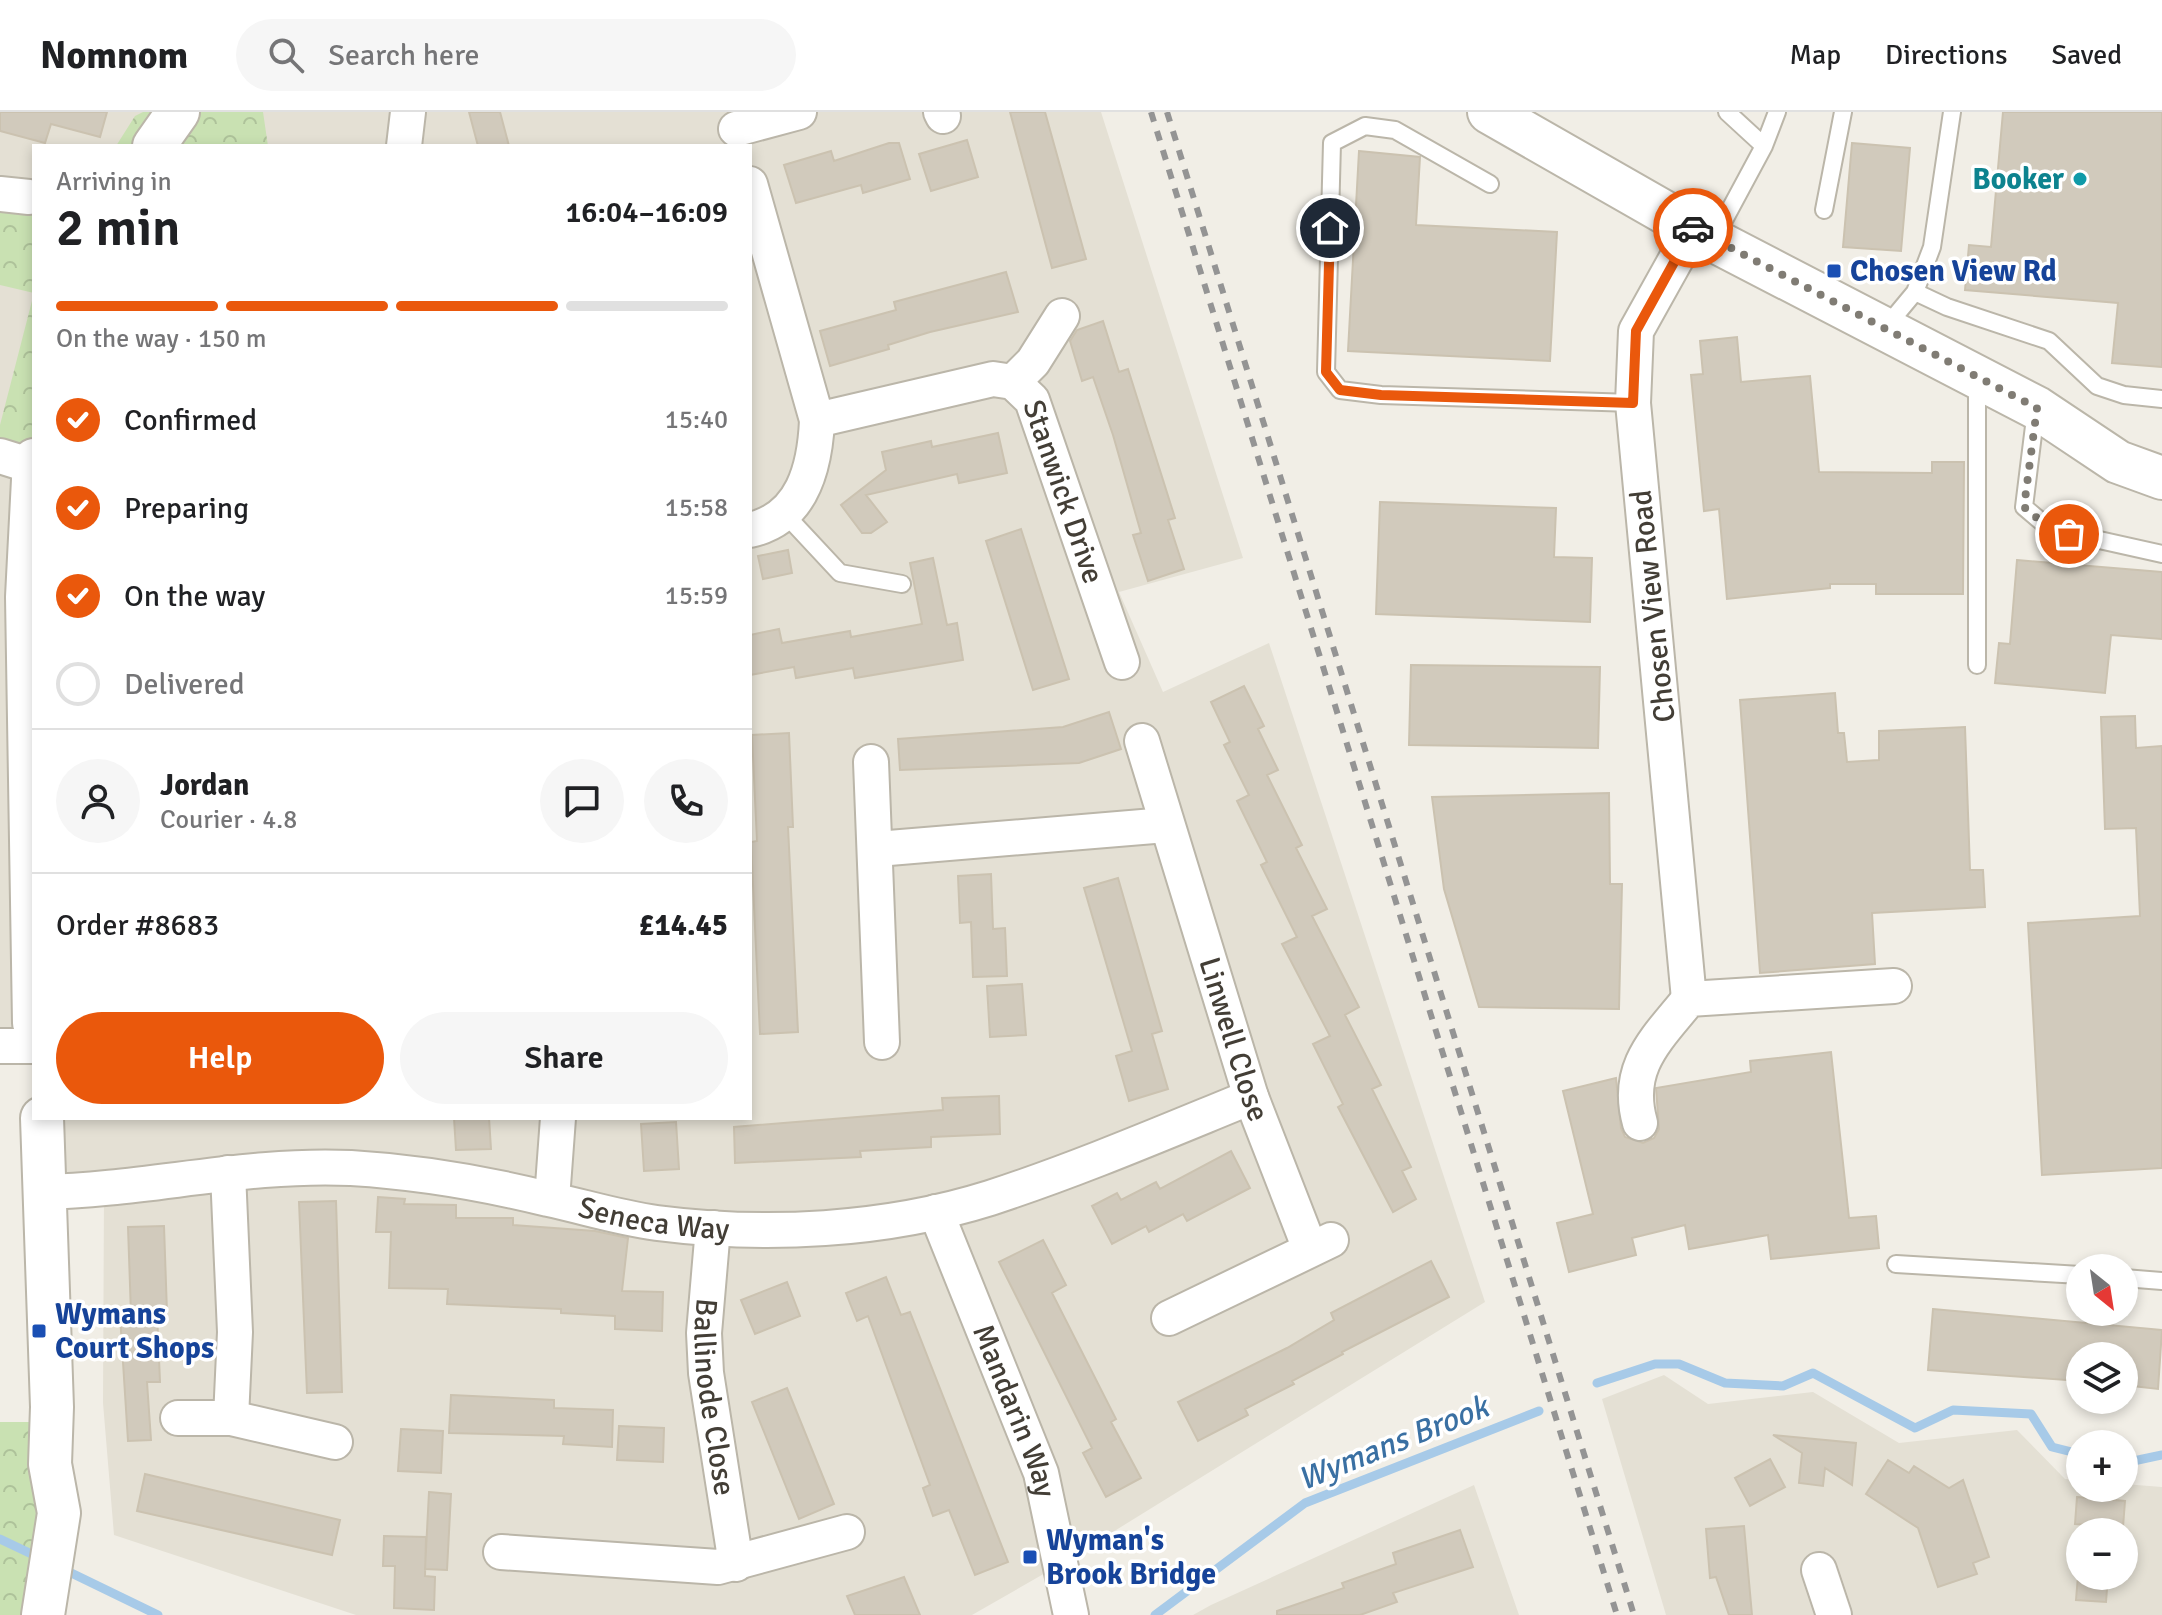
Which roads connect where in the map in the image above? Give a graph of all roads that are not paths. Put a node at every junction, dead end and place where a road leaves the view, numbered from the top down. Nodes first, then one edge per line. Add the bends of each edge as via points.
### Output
1 (178, 112) edge
2 (408, 112) edge
3 (799, 112) edge
4 (1489, 112) edge
5 (1727, 112) edge
6 (1777, 112) edge
7 (1843, 112) edge
8 (1952, 112) edge
9 (735, 129) edge
10 (155, 144) edge
11 (404, 144) edge
12 (1764, 146) junction
13 (1490, 184) dead end
14 (752, 199) edge
15 (1824, 210) dead end
16 (1703, 234) junction
17 (757, 235) edge
18 (1915, 292) junction
19 (1062, 316) dead end
20 (1884, 330) junction
21 (1977, 379) junction
22 (1013, 382) junction
23 (2162, 399) edge
24 (1633, 403) junction
25 (2037, 408) junction
26 (817, 420) junction
27 (22, 461) edge
28 (2162, 478) edge
29 (784, 513) junction
30 (752, 529) edge
31 (2162, 554) edge
32 (902, 584) dead end
33 (1122, 662) dead end
34 (1977, 665) dead end
35 (1142, 741) dead end
36 (871, 762) dead end
37 (1166, 825) junction
38 (877, 849) junction
39 (32, 910) edge
40 (1894, 986) dead end
41 (1689, 999) junction
42 (882, 1042) dead end
43 (0, 1046) edge
44 (32, 1046) edge
45 (1251, 1097) junction
46 (42, 1120) edge
47 (558, 1120) edge
48 (1640, 1123) dead end
49 (228, 1173) junction
50 (42, 1192) junction
51 (552, 1199) junction
52 (936, 1212) junction
53 (713, 1228) junction
54 (1896, 1264) dead end
55 (2066, 1274) edge
56 (2138, 1279) edge
57 (2162, 1281) edge
58 (1169, 1318) dead end
59 (178, 1418) dead end
60 (231, 1418) junction
61 (335, 1442) dead end
62 (847, 1532) dead end
63 (501, 1552) dead end
64 (736, 1564) junction
65 (1819, 1570) dead end
66 (1071, 1611) edge
67 (43, 1615) edge
68 (1834, 1615) edge

1 - 10 street
2 - 11 street
3 - 9 street
4 - 16 street
5 - 12 lane
6 - 12 lane
7 - 15 lane
8 - 18 lane via 1932,247
12 - 16 lane
13 - 24 lane via 1395,130 1365,126 1332,143 1326,372 1340,390 1381,395
14 - 17 street
16 - 20 street
16 - 24 street, Chosen View Road via 1636,331
17 - 26 street
18 - 20 lane
18 - 23 lane via 2049,341 2097,386
19 - 22 street via 1033,362
20 - 21 street
21 - 25 street
21 - 34 lane
22 - 26 street, Stanwick Drive via 993,379
22 - 33 street, Stanwick Drive via 1037,411
24 - 41 street, Chosen View Road
25 - 28 street via 2118,462
25 - 31 lane via 2024,507 2050,529
26 - 29 street via 816,449 804,489
27 - 39 street
29 - 30 street
29 - 32 lane via 840,573
35 - 37 street, Linwell Close
36 - 38 street
37 - 38 street
37 - 45 street, Linwell Close
38 - 42 street
40 - 41 street
41 - 48 street via 1642,1058 1636,1108
43 - 44 street
45 - 52 street, Seneca Way via 1109,1155
45 - 58 street, Linwell Close via 1321,1244
46 - 50 street
47 - 51 street
49 - 50 street, Seneca Way via 104,1191
49 - 51 street, Seneca Way via 349,1168 444,1177
49 - 60 street via 235,1332
50 - 67 street via 50,1464 59,1513
51 - 53 street, Seneca Way via 605,1216
52 - 53 street, Seneca Way via 829,1227
52 - 66 street, Mandarin Way via 1041,1473
53 - 64 street, Ballinode Close via 706,1373
54 - 55 lane
56 - 57 lane
59 - 60 street
60 - 61 street
62 - 64 street
63 - 64 street
65 - 68 street

